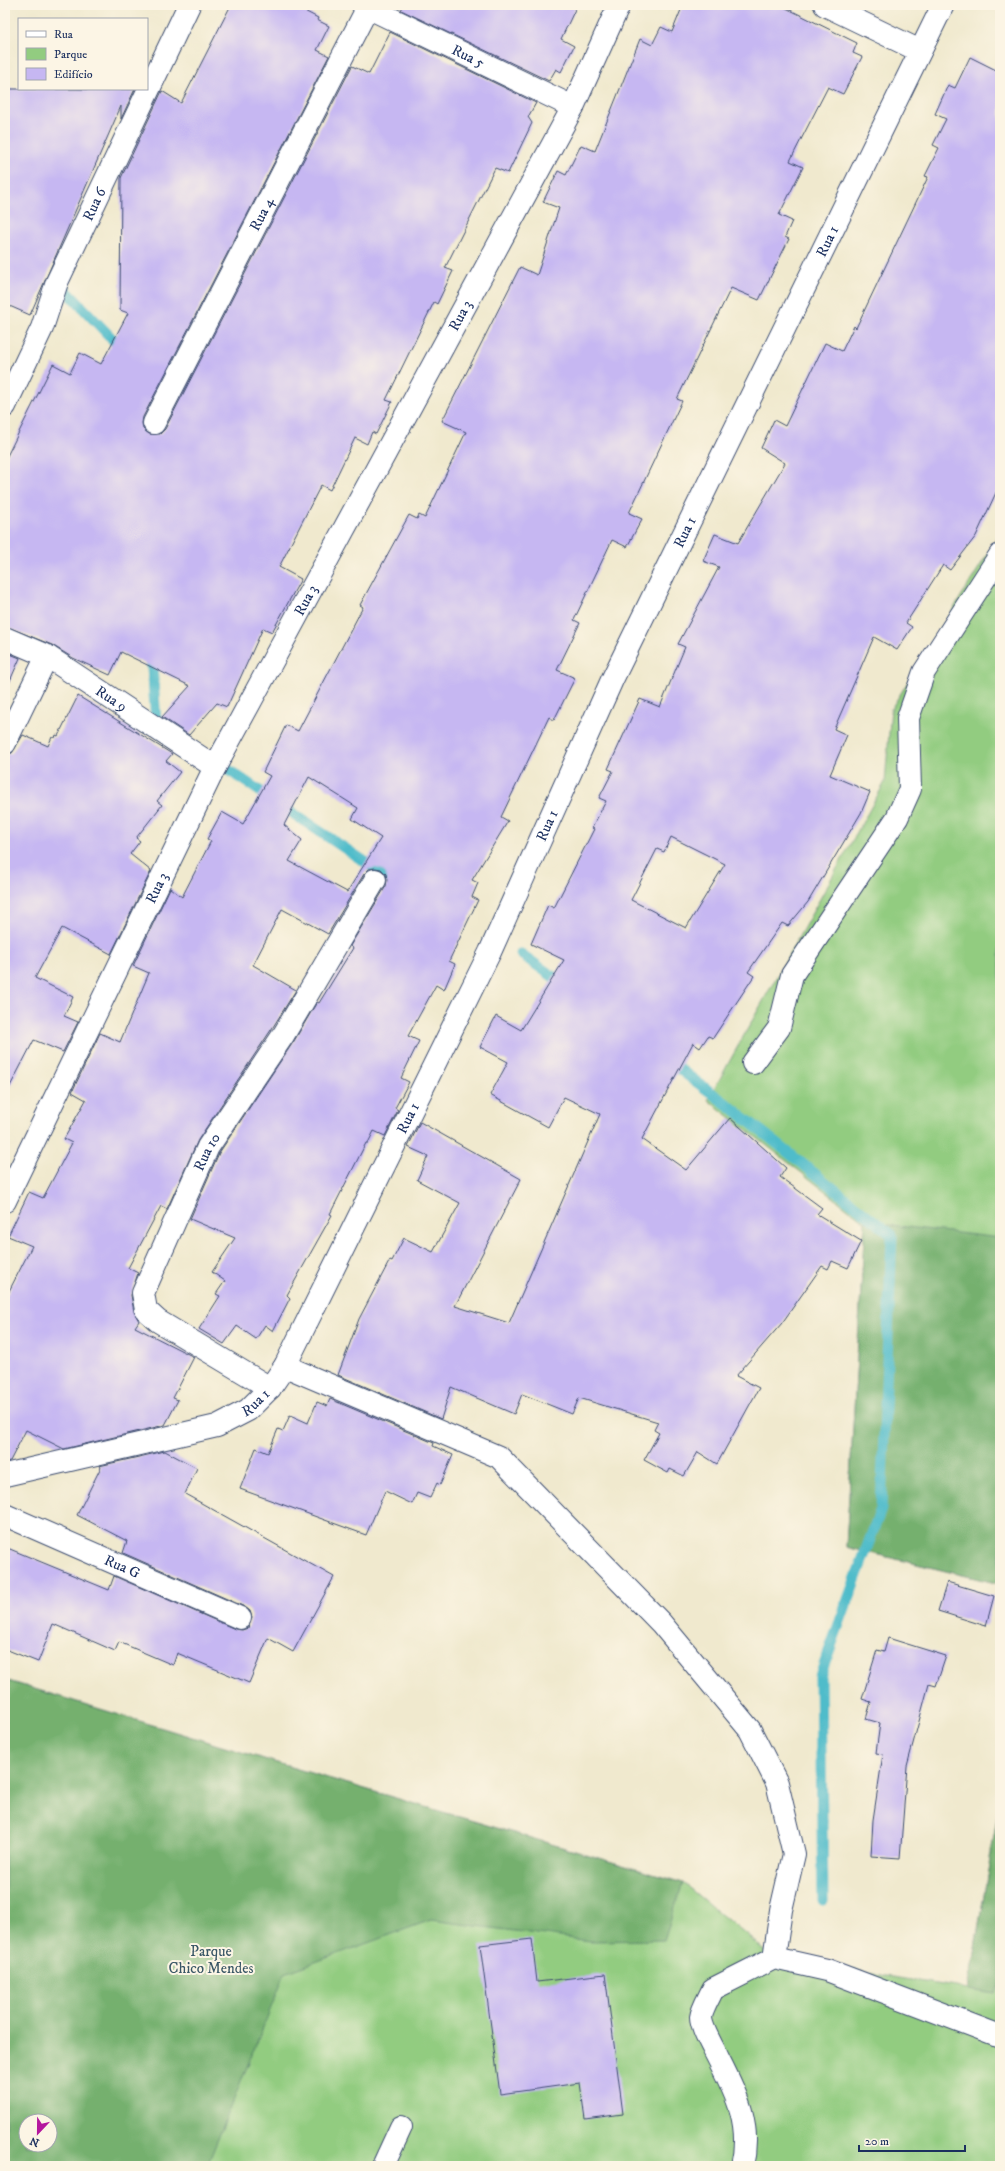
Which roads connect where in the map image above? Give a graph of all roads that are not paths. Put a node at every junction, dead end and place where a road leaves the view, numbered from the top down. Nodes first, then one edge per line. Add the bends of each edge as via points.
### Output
1 (190, 5) edge
2 (619, 5) edge
3 (825, 5) edge
4 (943, 5) edge
5 (367, 6) edge
6 (920, 51) junction
7 (573, 108) junction
8 (5, 406) edge
9 (154, 423) dead end
10 (1000, 555) edge
11 (5, 638) edge
12 (47, 656) junction
13 (5, 743) edge
14 (215, 767) junction
15 (375, 880) dead end
16 (753, 1063) dead end
17 (5, 1201) edge
18 (285, 1366) junction
19 (270, 1388) junction
20 (7, 1473) edge
21 (5, 1515) edge
22 (240, 1618) dead end
23 (774, 1958) junction
24 (1000, 2036) edge
25 (401, 2127) dead end
26 (383, 2166) edge
27 (742, 2166) edge

1 - 8 street, Rua 6 via 57,282 42,328
2 - 7 street, Rua 3
3 - 6 street
4 - 6 street, Rua 1
5 - 7 street, Rua 5
5 - 9 street, Rua 4
6 - 18 street, Rua 1 via 612,680 490,952
7 - 14 street, Rua 3
10 - 16 street via 924,672 908,718 910,789 897,818 792,975 779,1028
11 - 12 street, Rua 9
12 - 13 street
12 - 14 street, Rua 9
14 - 17 street, Rua 3
15 - 19 street, Rua 10 via 284,1034 208,1148 143,1293 146,1310 158,1321
18 - 19 street, Rua 1
18 - 23 street via 499,1456 661,1623 750,1730 777,1783 794,1854 781,1910
19 - 20 street, Rua 1 via 248,1410 217,1426 75,1460
21 - 22 street, Rua G
23 - 24 street via 827,1970
23 - 27 street via 713,1989 701,2017 741,2110 746,2132
25 - 26 street

